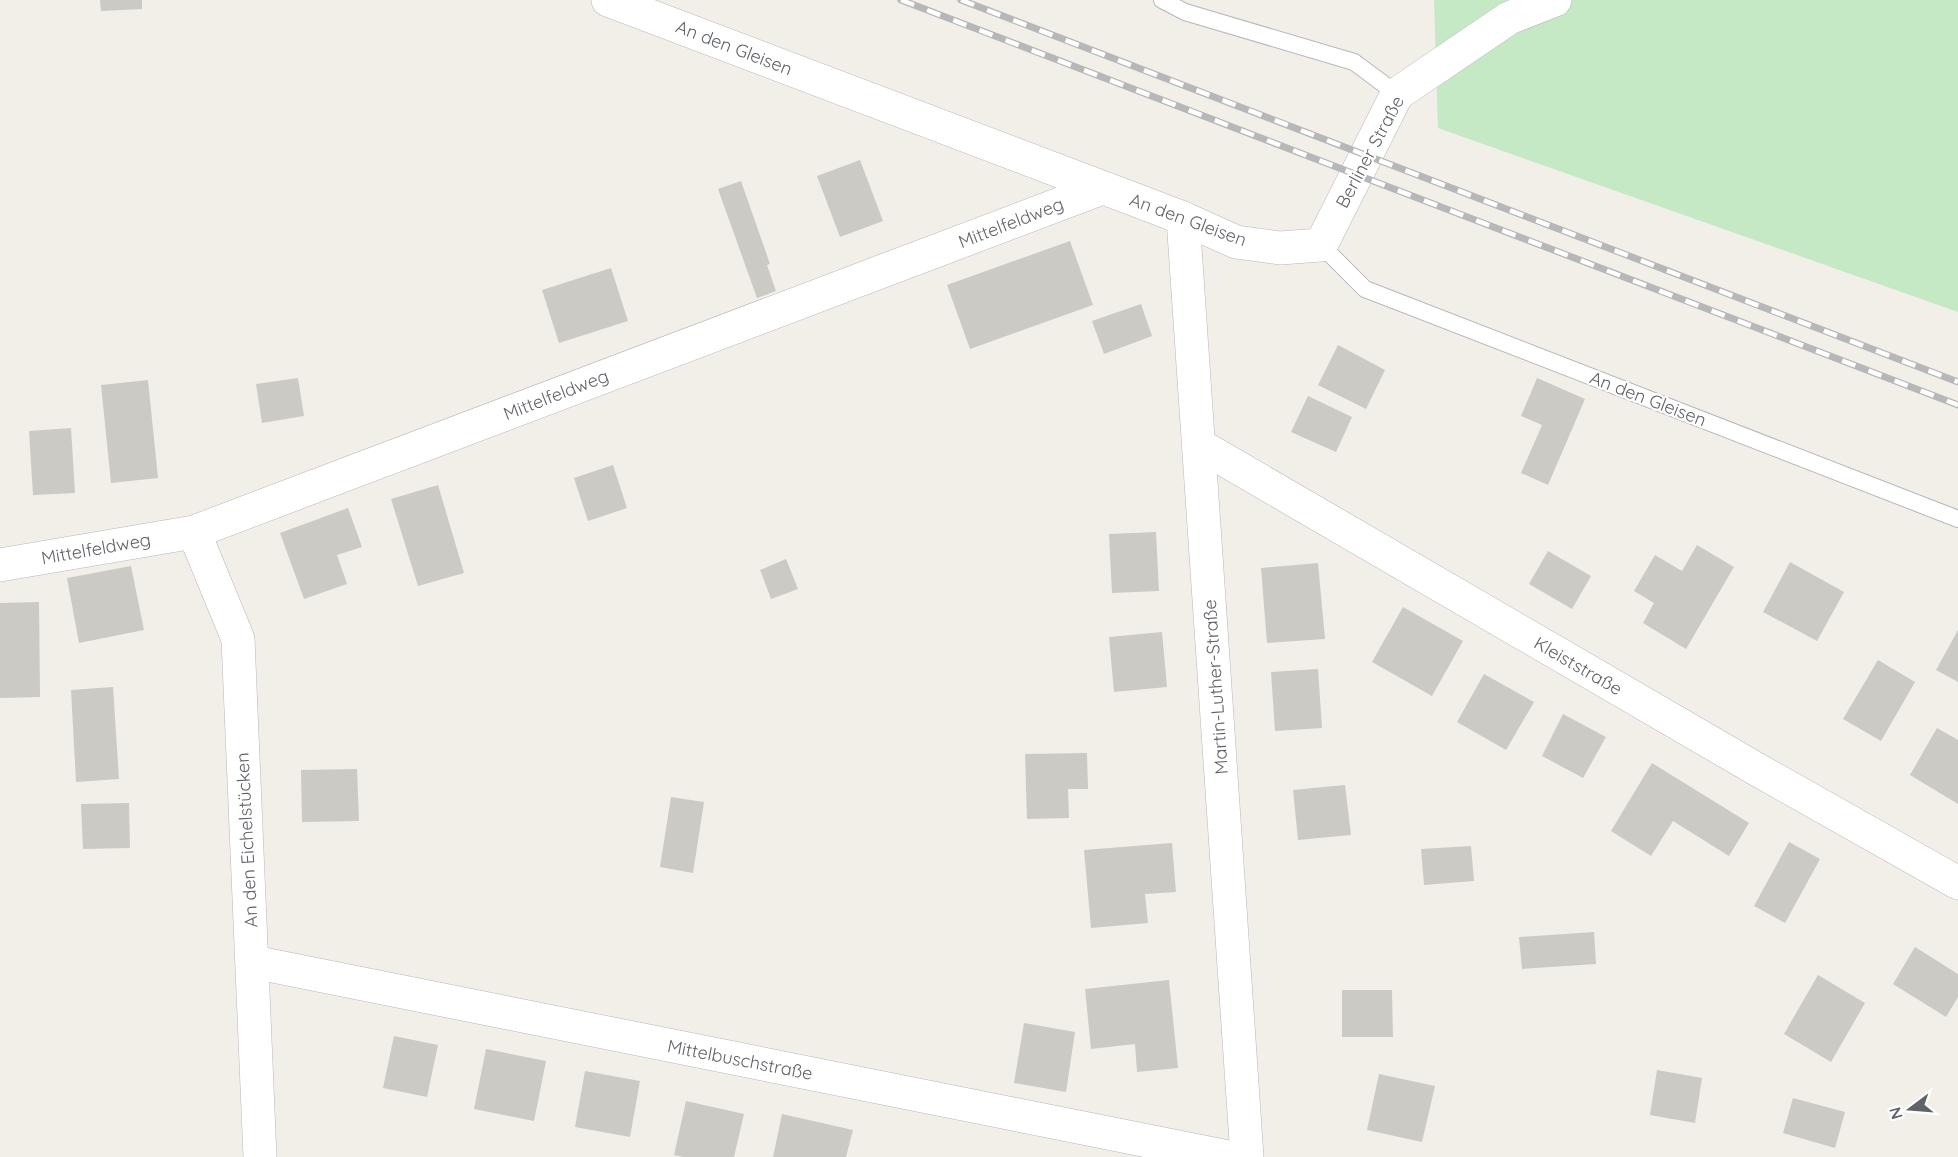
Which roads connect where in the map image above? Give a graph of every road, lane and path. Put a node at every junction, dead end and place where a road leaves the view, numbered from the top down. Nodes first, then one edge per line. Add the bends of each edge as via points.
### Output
1 (608, 0) edge
2 (1162, 0) edge
3 (1555, 0) edge
4 (1397, 94) junction
5 (1102, 188) junction
6 (1183, 218) junction
7 (1321, 245) junction
8 (1199, 445) junction
9 (1958, 519) edge
10 (194, 532) junction
11 (0, 565) edge
12 (1958, 883) edge
13 (253, 962) junction
14 (260, 1157) edge
15 (1228, 1157) edge
16 (1247, 1157) edge

1 - 5 street, An den Gleisen
2 - 4 lane via 1185,12 1354,62
3 - 4 street, Berliner Straße via 1509,18
4 - 7 street, Berliner Straße
5 - 6 street, An den Gleisen
5 - 10 street, Mittelfeldweg
6 - 7 street, An den Gleisen via 1236,242 1280,248
6 - 8 street, Martin-Luther-Straße
7 - 9 lane, An den Gleisen via 1365,289
8 - 12 street, Kleiststraße
8 - 16 street, Martin-Luther-Straße
10 - 11 street, Mittelfeldweg
10 - 13 street, An den Eichelstücken via 237,639
13 - 14 street, An den Eichelstücken
13 - 15 street, Mittelbuschstraße

